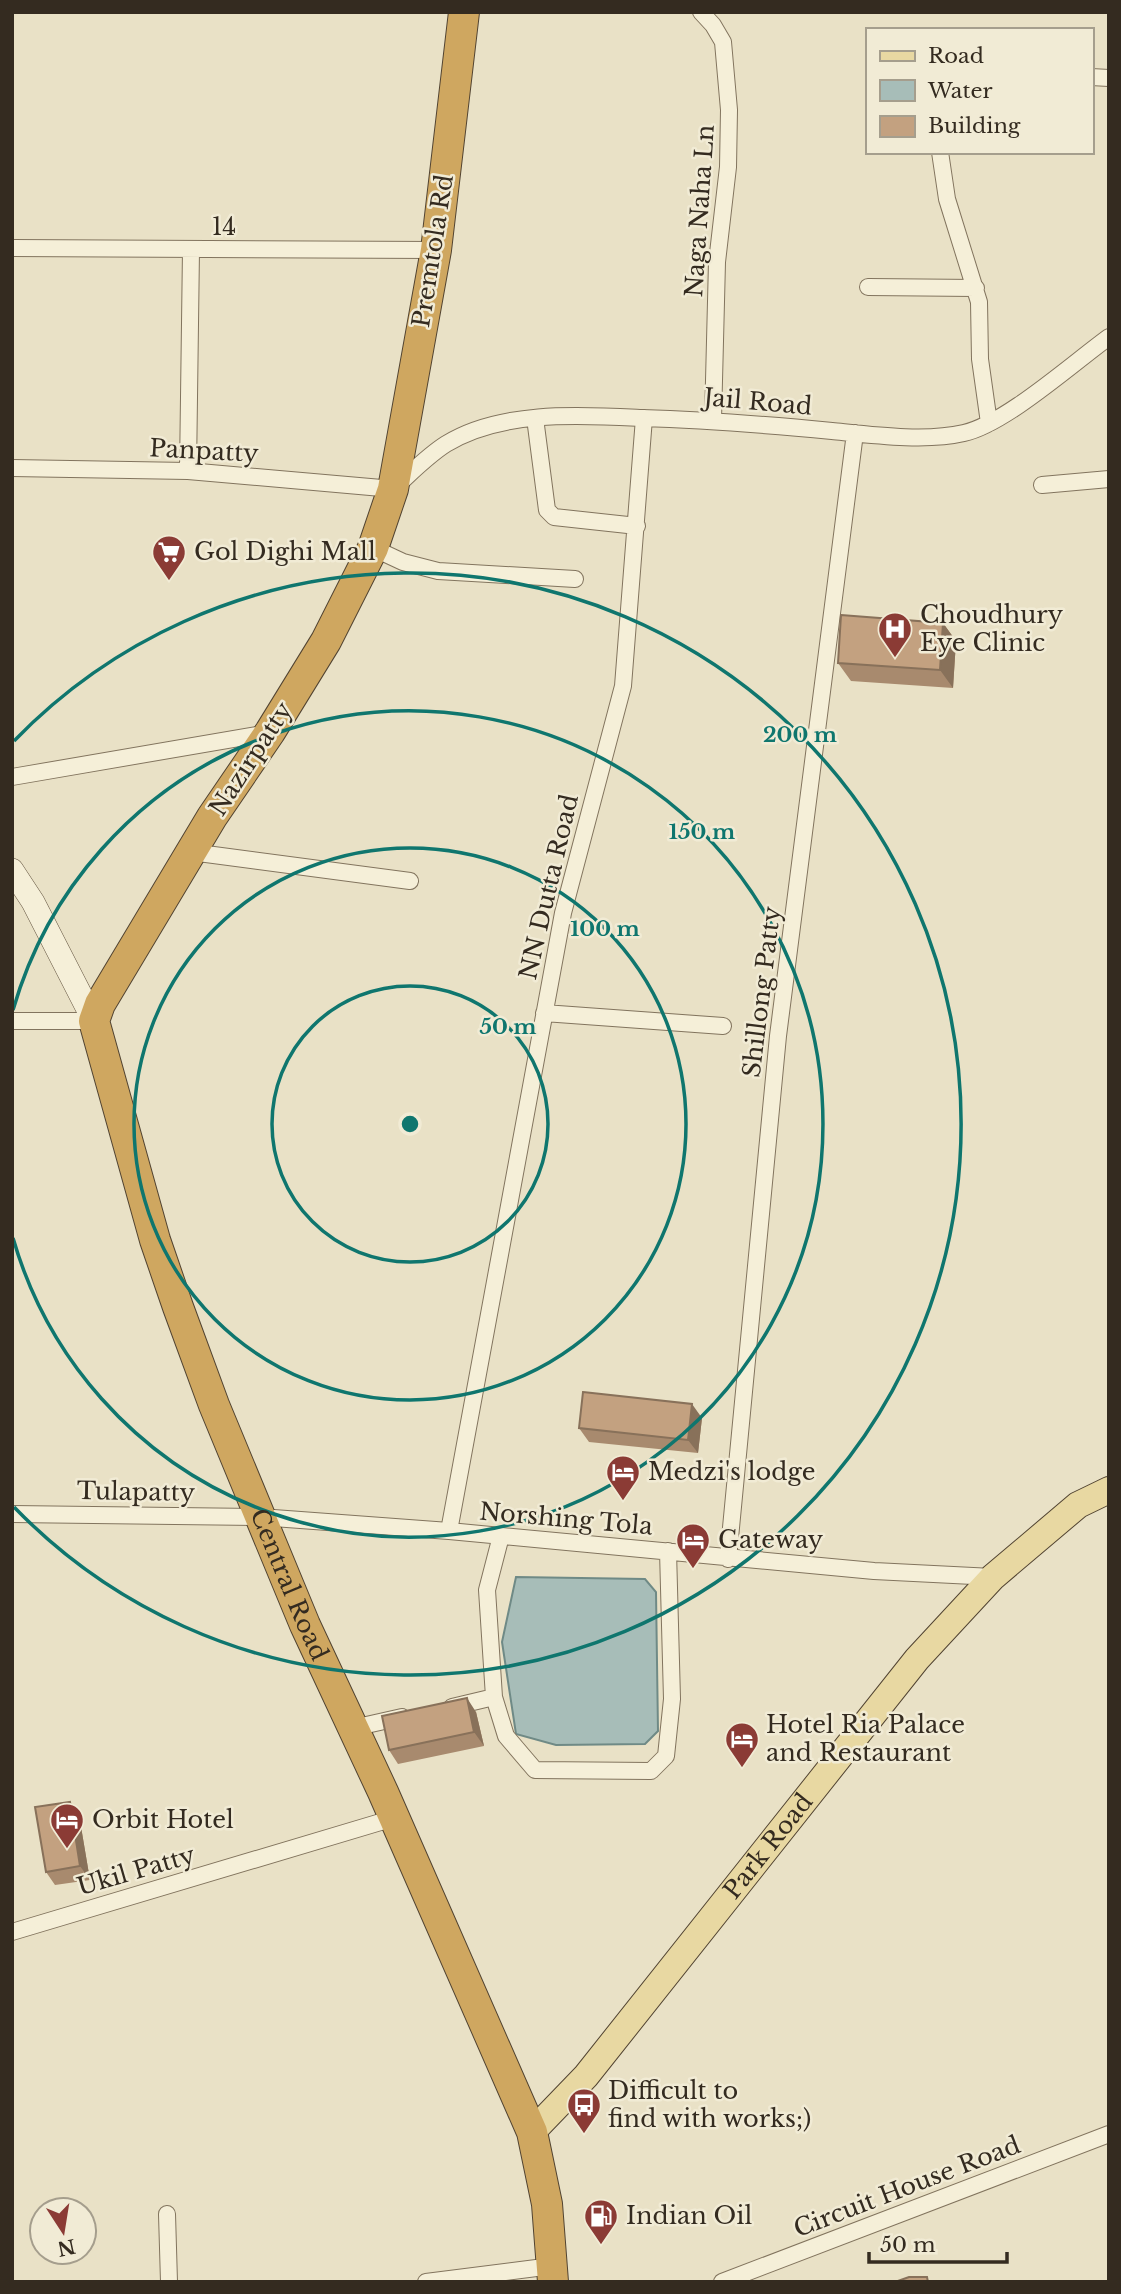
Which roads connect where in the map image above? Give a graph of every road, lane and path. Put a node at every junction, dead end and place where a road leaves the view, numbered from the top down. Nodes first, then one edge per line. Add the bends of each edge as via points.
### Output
1 (464, 12) edge
2 (701, 12) edge
3 (940, 154) edge
4 (12, 248) edge
5 (191, 250) junction
6 (436, 250) junction
7 (868, 287) dead end
8 (976, 288) junction
9 (1109, 337) edge
10 (535, 418) junction
11 (644, 418) junction
12 (713, 420) junction
13 (989, 423) junction
14 (855, 433) junction
15 (12, 468) edge
16 (188, 471) junction
17 (1109, 479) edge
18 (1042, 485) dead end
19 (393, 489) junction
20 (637, 526) junction
21 (373, 548) junction
22 (575, 579) dead end
23 (270, 732) junction
24 (12, 777) edge
25 (191, 852) junction
26 (12, 870) edge
27 (410, 881) dead end
28 (544, 1013) junction
29 (12, 1021) edge
30 (94, 1021) junction
31 (723, 1026) dead end
32 (1109, 1490) edge
33 (12, 1514) edge
34 (260, 1517) junction
35 (449, 1531) junction
36 (501, 1536) junction
37 (668, 1551) junction
38 (728, 1559) junction
39 (993, 1577) junction
40 (494, 1697) junction
41 (442, 1709) edge
42 (417, 1714) edge
43 (353, 1728) junction
44 (394, 1818) junction
45 (12, 1931) edge
46 (532, 2132) junction
47 (1109, 2134) edge
48 (167, 2214) dead end
49 (553, 2274) edge
50 (169, 2282) edge
51 (426, 2282) edge
52 (722, 2282) edge

1 - 6 highway, Premtola Rd
2 - 12 street, Naga Naha Ln via 723,42 729,110 717,262
3 - 8 street via 947,198
4 - 5 street, 14
5 - 6 street, 14
5 - 16 street
6 - 19 highway, Premtola Rd
7 - 8 street
8 - 13 street
9 - 13 street, Jail Road
10 - 11 street, Jail Road
10 - 19 street, Jail Road via 491,425 446,444
10 - 20 street via 547,510 554,517
11 - 12 street, Jail Road
11 - 20 street, NN Dutta Road
12 - 14 street, Jail Road
13 - 14 street, Jail Road via 949,436
14 - 38 street, Shillong Patty via 778,1036
15 - 16 street, Panpatty
16 - 19 street, Panpatty
17 - 18 street
19 - 21 highway, Nazirpatty
20 - 28 street, NN Dutta Road via 623,686 578,850
21 - 22 street via 438,571
21 - 23 highway, Nazirpatty via 326,641
23 - 24 street
23 - 25 highway, Nazirpatty
25 - 27 street
25 - 30 highway, Nazirpatty
26 - 30 street
28 - 31 street
28 - 35 street, NN Dutta Road
29 - 30 street
30 - 34 highway, Central Road via 178,1307
32 - 39 main road, Park Road via 1078,1506
33 - 34 street, Tulapatty
34 - 35 street, Norshing Tola
34 - 43 highway, Central Road
35 - 36 street, Norshing Tola
36 - 37 street, Norshing Tola
36 - 40 street via 486,1590
37 - 38 street, Norshing Tola
37 - 40 street via 672,1699 666,1756 651,1771 535,1770 506,1736
38 - 39 street, Norshing Tola
39 - 46 main road, Park Road via 917,1659 586,2076
40 - 41 street
42 - 43 street
43 - 44 highway, Central Road
44 - 45 street, Ukil Patty
44 - 46 highway, Central Road
46 - 49 highway, Central Road via 547,2204
47 - 52 street, Circuit House Road
48 - 50 street
49 - 51 street

